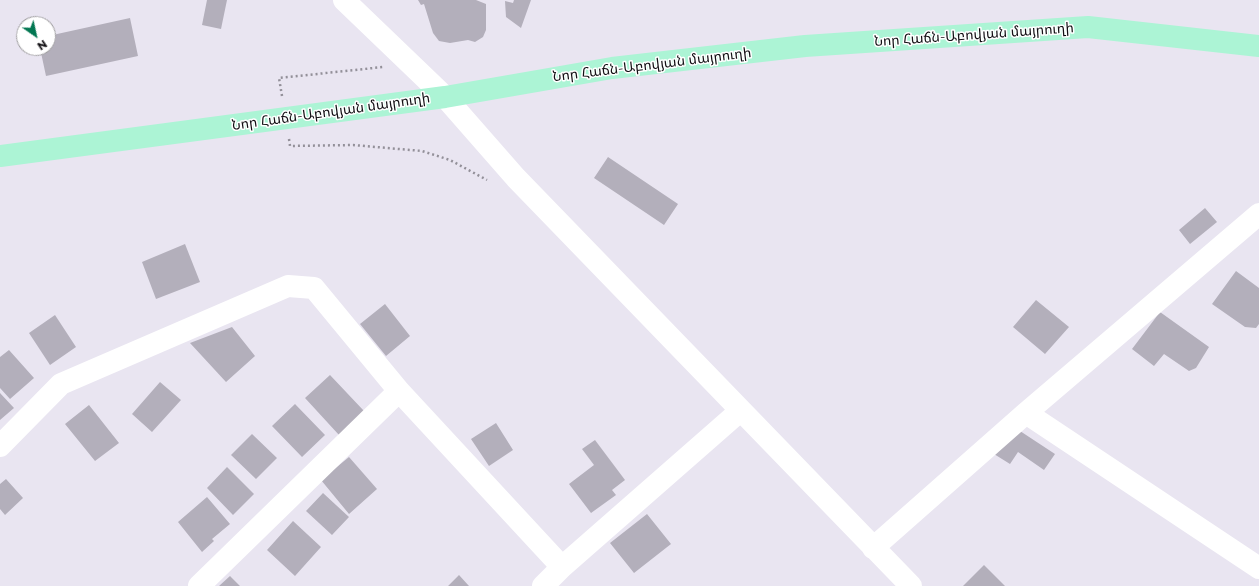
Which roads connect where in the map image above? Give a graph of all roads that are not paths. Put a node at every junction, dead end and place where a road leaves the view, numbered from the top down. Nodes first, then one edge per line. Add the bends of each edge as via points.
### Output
1 (344, 0) edge
2 (1259, 46) edge
3 (445, 97) junction
4 (0, 156) edge
5 (1259, 214) edge
6 (399, 391) junction
7 (740, 411) junction
8 (1026, 413) junction
9 (0, 446) edge
10 (873, 548) junction
11 (562, 567) junction
12 (1259, 568) edge
13 (199, 586) edge
14 (542, 586) edge
15 (911, 586) edge

1 - 3 street
2 - 3 main road, Նոր Հաճն-Աբովյան մայրուղի via 1088,28 797,47 612,68
3 - 4 main road, Նոր Հաճն-Աբովյան մայրուղի
3 - 7 street via 516,178
5 - 8 street
6 - 9 street via 314,288 288,286 61,384
6 - 11 street
6 - 13 street
7 - 10 street
7 - 11 street
8 - 10 street
8 - 12 street
10 - 15 street
11 - 14 street

